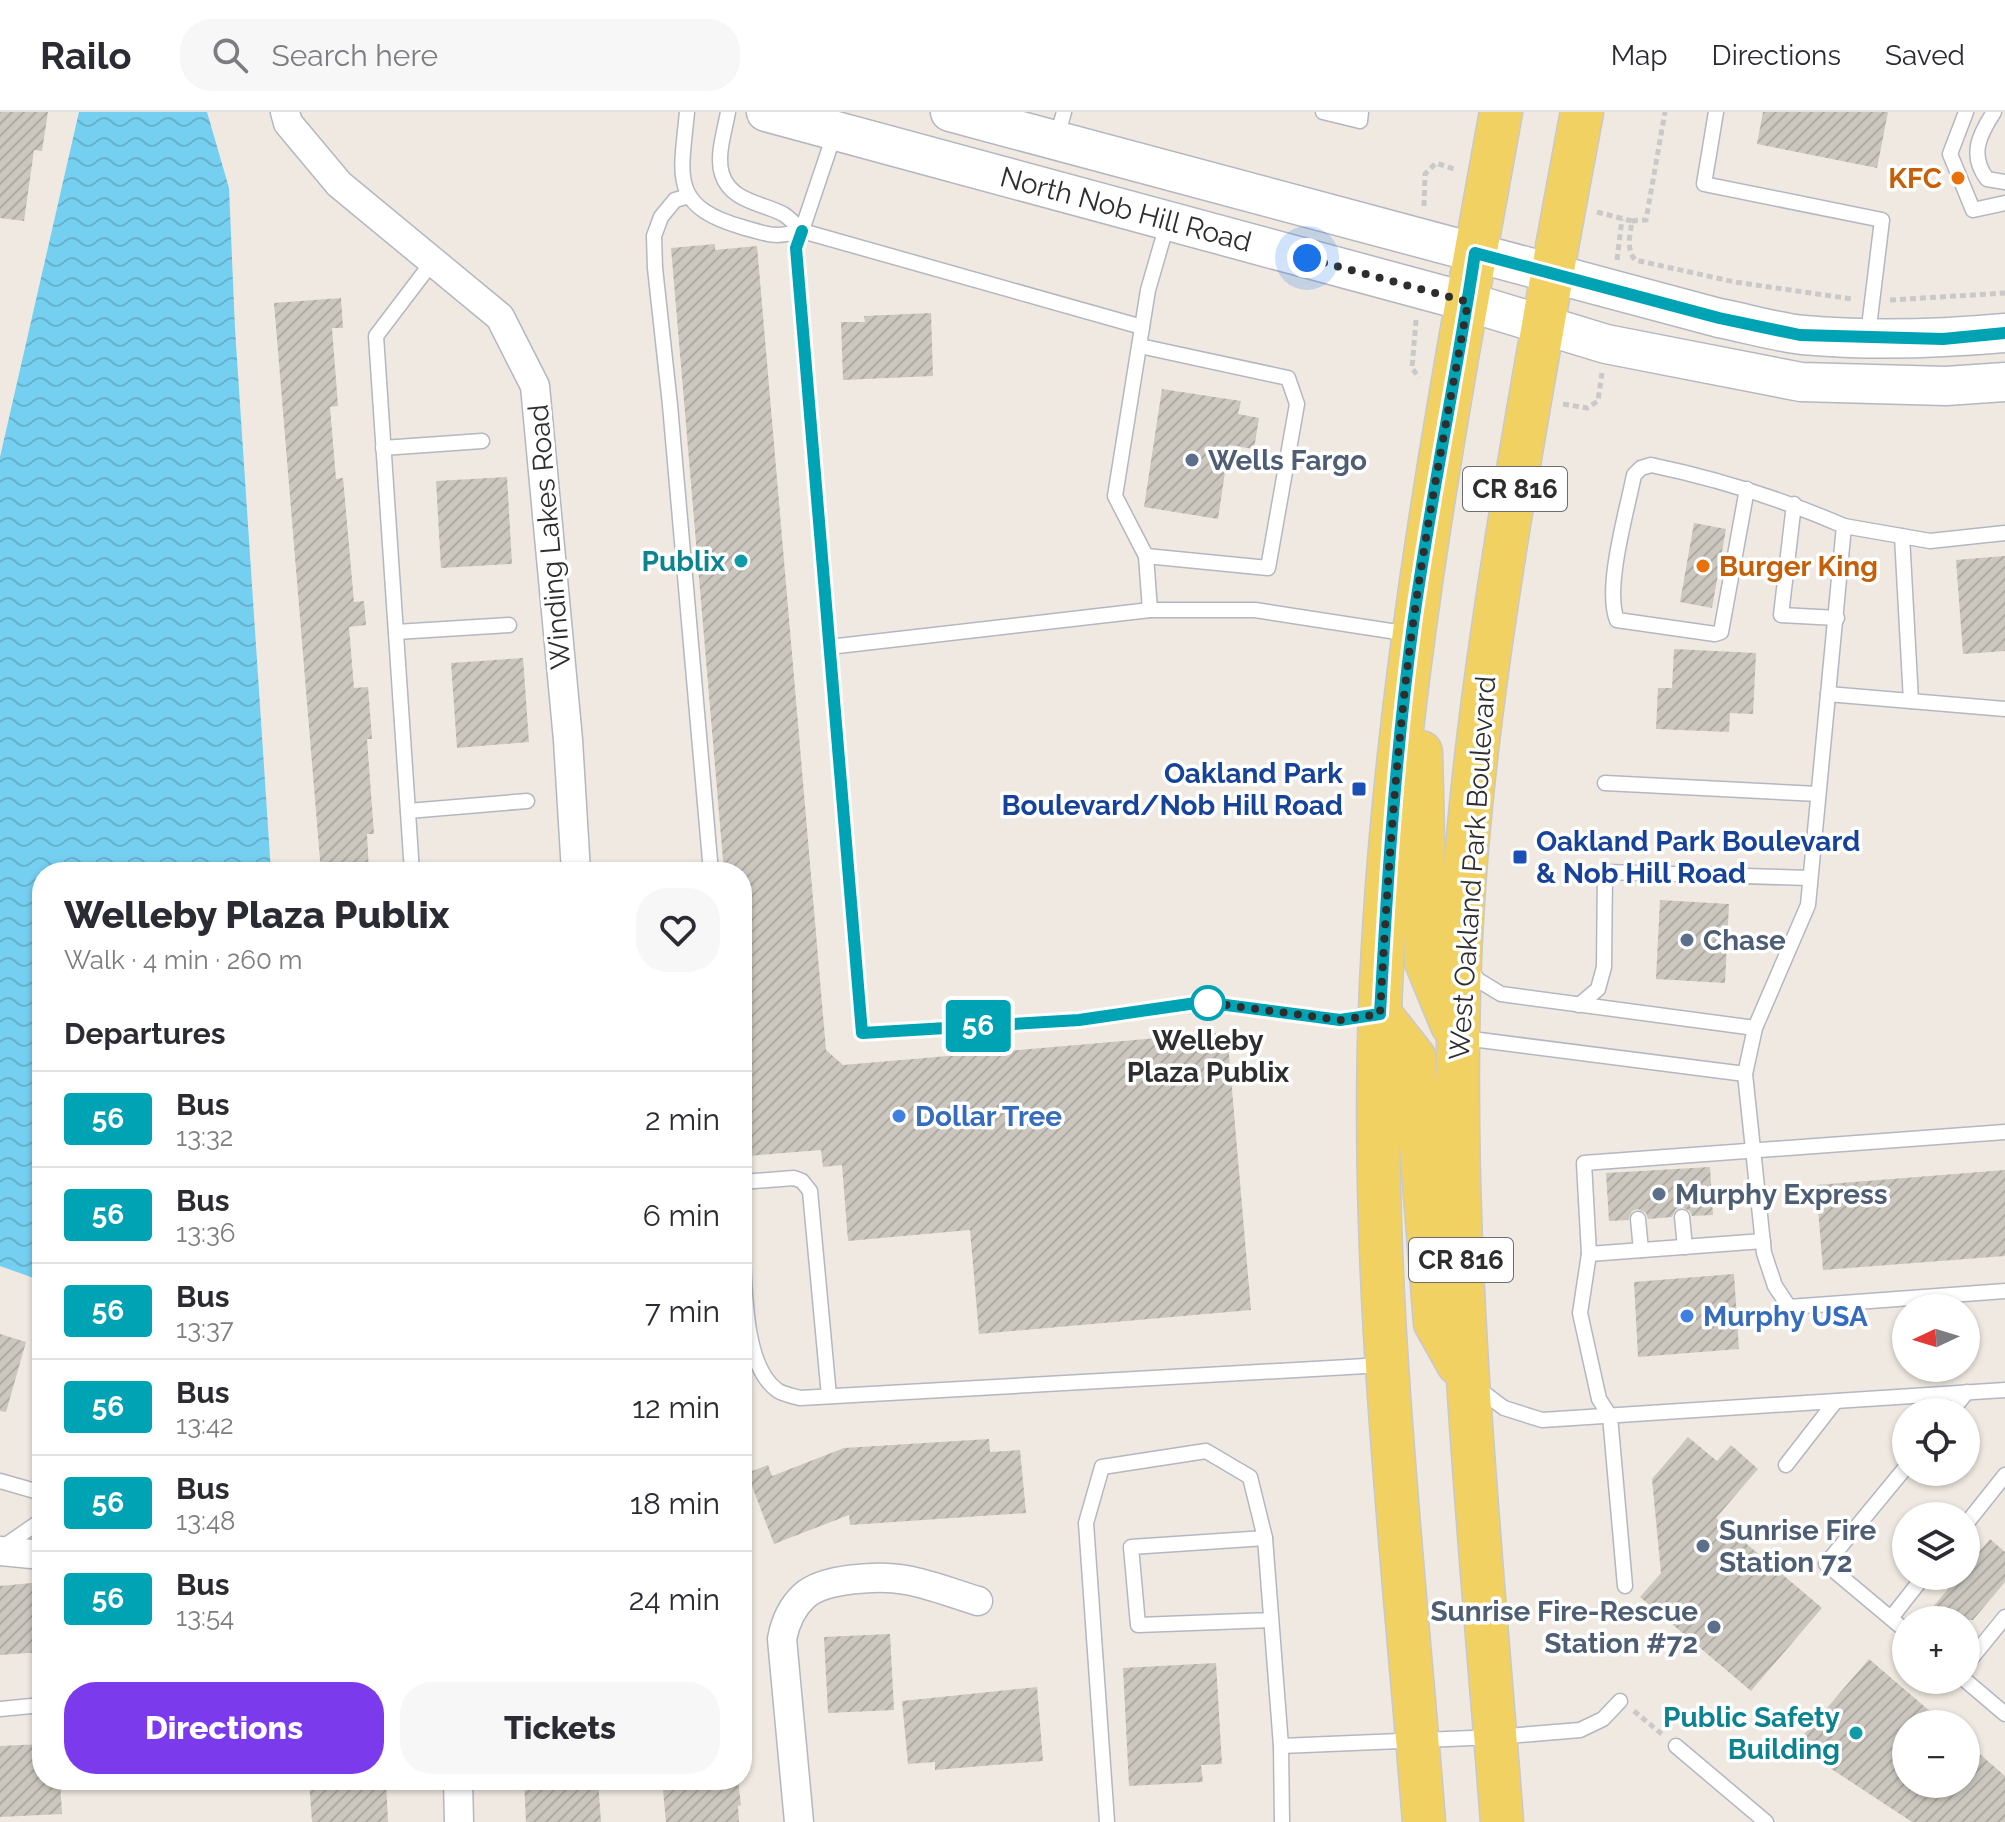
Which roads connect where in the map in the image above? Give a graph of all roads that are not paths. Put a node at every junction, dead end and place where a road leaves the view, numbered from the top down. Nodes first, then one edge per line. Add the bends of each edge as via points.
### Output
1 (285, 112) edge
2 (687, 112) edge
3 (728, 112) edge
4 (766, 112) edge
5 (950, 112) edge
6 (1323, 112) edge
7 (1361, 112) edge
8 (1501, 112) edge
9 (1582, 112) edge
10 (1716, 112) edge
11 (1966, 112) edge
12 (1994, 112) edge
13 (1060, 126) edge
14 (836, 130) junction
15 (2005, 182) edge
16 (689, 196) junction
17 (2005, 203) edge
18 (1168, 221) junction
19 (802, 231) junction
20 (1475, 253) junction
21 (433, 261) junction
22 (1551, 273) junction
23 (1468, 302) junction
24 (1542, 325) junction
25 (1142, 327) junction
26 (2005, 333) edge
27 (1867, 338) junction
28 (1140, 346) junction
29 (2005, 382) edge
30 (482, 441) dead end
31 (383, 448) junction
32 (1747, 489) junction
33 (1794, 504) junction
34 (1844, 526) junction
35 (2005, 533) edge
36 (1902, 536) junction
37 (1146, 556) junction
38 (1150, 610) junction
39 (1837, 618) junction
40 (509, 625) dead end
41 (396, 632) junction
42 (1412, 634) junction
43 (829, 647) junction
44 (1828, 694) junction
45 (1911, 701) junction
46 (2005, 709) edge
47 (1402, 716) junction
48 (1605, 783) dead end
49 (1818, 794) junction
50 (527, 801) dead end
51 (408, 811) junction
52 (411, 862) edge
53 (575, 862) edge
54 (710, 862) edge
55 (1810, 878) junction
56 (1460, 953) junction
57 (1579, 1005) junction
58 (1380, 1014) junction
59 (1755, 1028) junction
60 (1457, 1037) junction
61 (1745, 1074) junction
62 (2005, 1132) edge
63 (1751, 1150) junction
64 (752, 1181) edge
65 (1682, 1217) dead end
66 (1638, 1219) dead end
67 (1763, 1241) junction
68 (1685, 1247) junction
69 (1641, 1250) junction
70 (1589, 1254) junction
71 (2005, 1291) edge
72 (752, 1343) edge
73 (1388, 1365) junction
74 (1466, 1379) junction
75 (2005, 1390) edge
76 (1967, 1392) junction
77 (829, 1396) junction
78 (1962, 1398) edge
79 (1835, 1402) junction
80 (1610, 1416) junction
81 (1786, 1465) dead end
82 (2005, 1475) edge
83 (0, 1481) edge
84 (1892, 1484) edge
85 (32, 1490) edge
86 (1980, 1506) edge
87 (32, 1527) edge
88 (1265, 1538) junction
89 (0, 1550) edge
90 (32, 1554) edge
91 (1625, 1586) dead end
92 (1913, 1590) edge
93 (978, 1601) dead end
94 (2005, 1617) edge
95 (1891, 1618) joint
96 (1271, 1620) junction
97 (1980, 1648) edge
98 (1980, 1693) edge
99 (1620, 1701) road end
100 (32, 1706) edge
101 (0, 1709) edge
102 (2005, 1714) edge
103 (1495, 1737) junction
104 (1417, 1739) junction
105 (1281, 1746) junction
106 (1676, 1746) road end
107 (458, 1790) edge
108 (459, 1822) edge
109 (799, 1822) edge
110 (1107, 1822) edge
111 (1282, 1822) edge
112 (1424, 1822) edge
113 (1502, 1822) edge
114 (1766, 1822) edge

1 - 21 street, Winding Lakes Road via 288,123 339,184
2 - 16 lane via 682,176
3 - 19 lane via 720,157 729,187 786,216
4 - 14 main road, North Nob Hill Road
5 - 13 main road, North Nob Hill Road
6 - 7 lane via 1360,121
8 - 20 main road, CR 816
9 - 22 main road, West Oakland Park Boulevard / CR 816
10 - 27 lane via 1704,184 1882,220
11 - 17 lane via 1950,154 1973,210
12 - 15 lane via 1980,134 1977,152 1987,179
13 - 20 main road, North Nob Hill Road
14 - 18 main road, North Nob Hill Road
14 - 19 lane
16 - 19 lane via 714,219 777,237
16 - 54 lane via 675,200 661,217 654,236 655,268
18 - 23 main road, North Nob Hill Road
18 - 25 lane
19 - 25 lane
19 - 43 lane via 796,248
20 - 22 main road, North Nob Hill Road
20 - 23 main road, CR 816
21 - 31 lane via 376,336
21 - 53 street, Winding Lakes Road via 500,317 535,386
22 - 24 main road, West Oakland Park Boulevard / CR 816
22 - 27 main road, North Nob Hill Road via 1786,332
23 - 24 main road, North Nob Hill Road
23 - 42 main road, CR 816
24 - 29 main road, North Nob Hill Road via 1600,342 1801,382
24 - 56 main road, West Oakland Park Boulevard / CR 816 via 1482,698
25 - 28 lane
26 - 27 main road, North Nob Hill Road
28 - 37 lane via 1115,496
28 - 37 lane via 1288,378 1297,404 1268,568
30 - 31 lane
31 - 41 lane
32 - 32 lane via 1651,465 1634,475 1619,547 1612,608 1617,620 1721,632
32 - 33 lane
33 - 34 lane
33 - 39 lane via 1781,615
34 - 36 lane
34 - 39 lane
35 - 36 lane via 1930,541
36 - 45 lane
37 - 38 lane
38 - 42 lane via 1255,610
38 - 43 lane
39 - 44 lane
40 - 41 lane
41 - 51 lane
42 - 47 main road, CR 816
43 - 58 lane via 862,1033 1079,1020 1203,1002 1340,1020
44 - 45 lane
44 - 49 lane
45 - 46 lane
47 - 58 main road, CR 816
47 - 60 main road via 1421,749 1426,962
48 - 49 lane
49 - 55 lane
50 - 51 lane
51 - 52 lane
55 - 57 lane via 1605,872 1604,967 1598,989
55 - 59 lane via 1808,905
56 - 57 lane via 1478,980 1501,994
56 - 60 main road, West Oakland Park Boulevard / CR 816
57 - 59 lane
58 - 73 main road, CR 816 via 1381,1249
58 - 74 main road via 1414,1057 1435,1323
59 - 61 lane
60 - 61 lane
60 - 74 main road, West Oakland Park Boulevard / CR 816
61 - 63 lane
62 - 63 lane
63 - 67 lane
63 - 70 lane via 1678,1162 1584,1163
64 - 77 lane via 794,1178 810,1191
65 - 68 lane
66 - 69 lane
67 - 68 lane
67 - 71 lane via 1775,1286 1789,1307
68 - 69 lane
69 - 70 lane
70 - 80 lane via 1580,1313 1599,1399
72 - 77 lane via 760,1370 777,1391 800,1398
73 - 77 lane
73 - 104 main road, CR 816
74 - 80 lane via 1504,1408 1542,1420
74 - 103 main road, West Oakland Park Boulevard / CR 816
75 - 76 lane
76 - 78 lane
76 - 79 lane
79 - 80 lane
79 - 81 lane
80 - 91 lane
82 - 86 lane
83 - 85 lane
84 - 95 lane via 1826,1564
87 - 89 lane
88 - 96 lane
88 - 96 lane via 1131,1547 1138,1625
88 - 110 lane via 1250,1477 1206,1451 1102,1467 1086,1523
89 - 90 street
92 - 95 lane
93 - 109 street via 904,1579 824,1584 805,1595 786,1620 782,1639
94 - 97 lane
96 - 105 lane
98 - 102 lane
99 - 103 lane via 1603,1719 1580,1730
100 - 101 lane
103 - 104 lane
103 - 113 main road, West Oakland Park Boulevard / CR 816
104 - 105 lane
104 - 112 main road, CR 816
105 - 111 lane
106 - 114 lane
107 - 108 street

